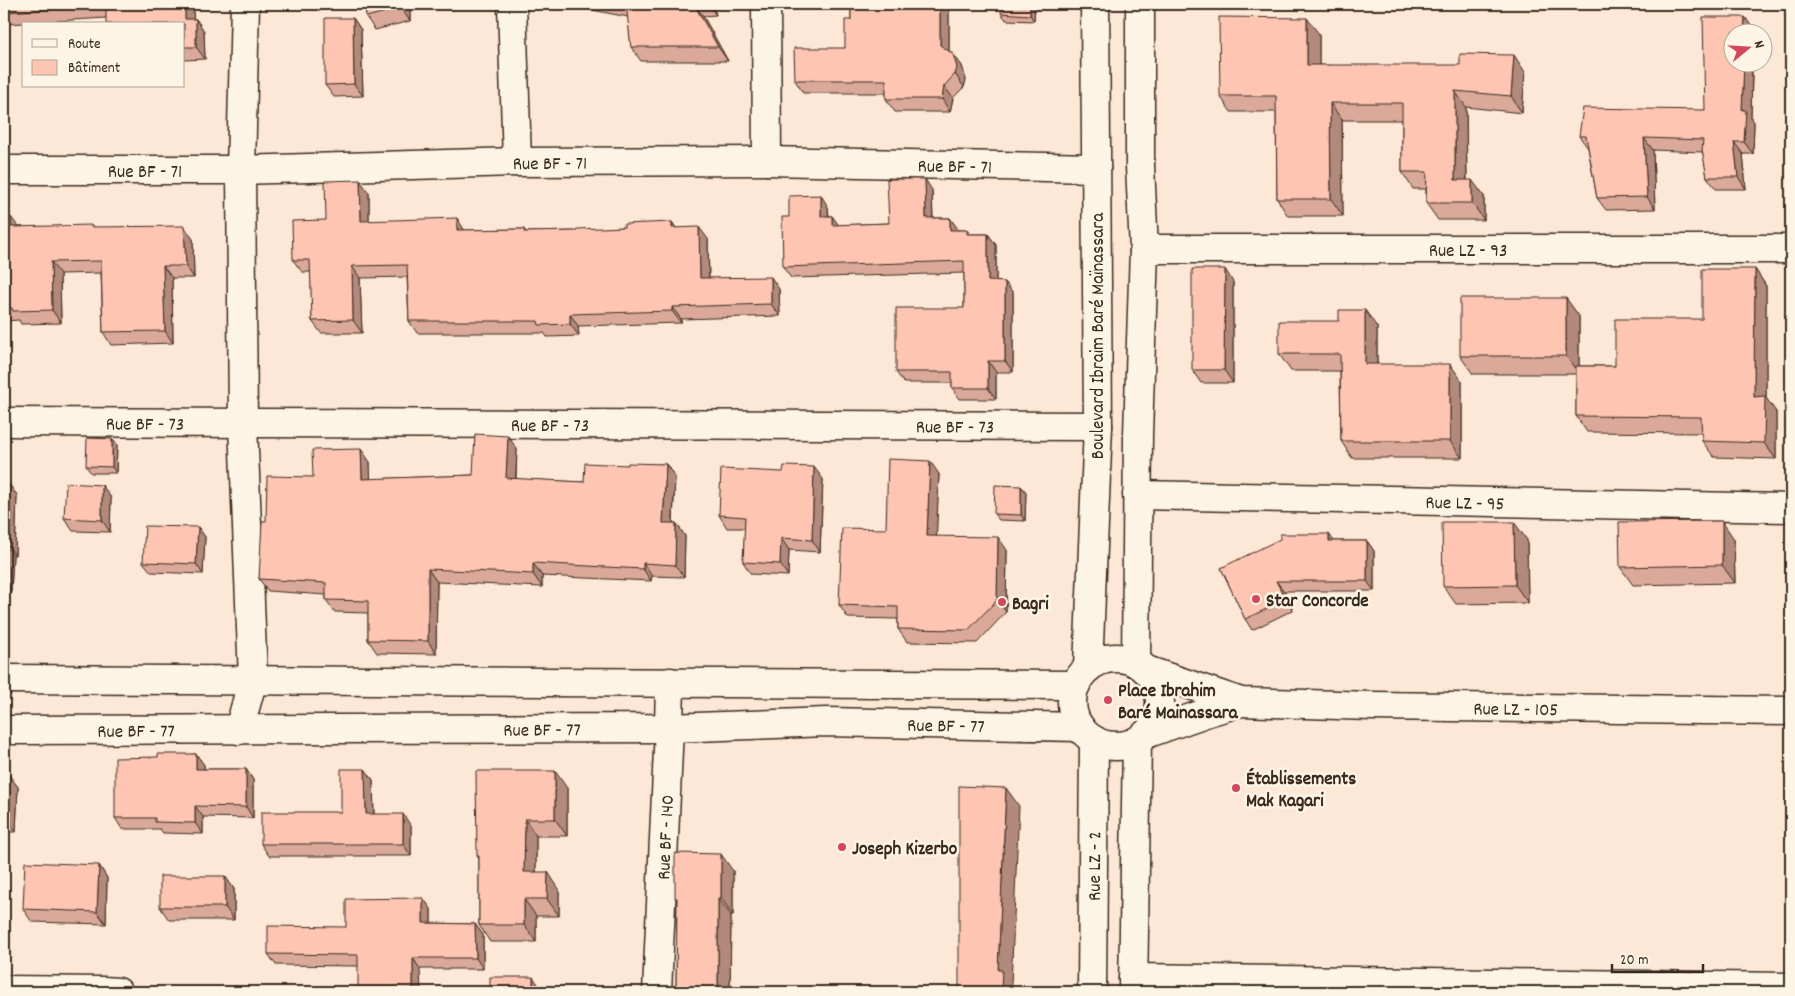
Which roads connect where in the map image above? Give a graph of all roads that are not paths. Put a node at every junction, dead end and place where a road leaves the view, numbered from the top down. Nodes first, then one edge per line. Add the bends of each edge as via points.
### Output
1 (246, 4) edge
2 (512, 4) edge
3 (766, 4) edge
4 (1095, 4) edge
5 (1140, 4) edge
6 (767, 161) junction
7 (517, 162) junction
8 (1096, 168) junction
9 (4, 170) edge
10 (241, 170) junction
11 (1144, 249) junction
12 (1791, 249) edge
13 (4, 422) edge
14 (243, 424) junction
15 (1098, 426) junction
16 (1137, 495) junction
17 (1791, 508) edge
18 (1141, 667) junction
19 (1082, 676) junction
20 (4, 679) edge
21 (253, 679) junction
22 (670, 682) junction
23 (1241, 702) junction
24 (1791, 711) edge
25 (669, 728) junction
26 (4, 730) edge
27 (239, 730) junction
28 (1087, 733) junction
29 (1142, 737) junction
30 (1133, 985) edge
31 (1791, 987) edge
32 (1522, 988) edge
33 (4, 990) edge
34 (118, 992) edge
35 (657, 992) edge
36 (1092, 992) edge

1 - 10 street
2 - 7 street
3 - 6 street
4 - 8 street, Boulevard Ibraim Baré Maïnassara
5 - 11 street via 1140,166
6 - 7 street, Rue BF - 71
6 - 8 street, Rue BF - 71
7 - 10 street, Rue BF - 71
8 - 15 street, Boulevard Ibraim Baré Maïnassara
9 - 10 street, Rue BF - 71
10 - 14 street
11 - 12 street, Rue LZ - 93
11 - 16 street
13 - 14 street, Rue BF - 73
14 - 15 street, Rue BF - 73
14 - 21 street
15 - 19 street, Boulevard Ibraim Baré Maïnassara
16 - 17 street, Rue LZ - 95
16 - 18 street
18 - 19 street via 1124,659 1111,658
18 - 23 street, Rue LZ - 105
18 - 29 street via 1154,680 1159,704 1158,715
19 - 22 street
19 - 28 street via 1073,695 1072,706 1075,717
20 - 21 street
21 - 22 street
21 - 27 street
22 - 25 street, Rue BF - 140
23 - 24 street, Rue LZ - 105
23 - 29 street, Rue LZ - 105
25 - 27 street, Rue BF - 77
25 - 28 street, Rue BF - 77 via 826,722
25 - 35 street, Rue BF - 140
26 - 27 street, Rue BF - 77
28 - 29 street via 1104,745 1115,746 1126,745
28 - 36 street, Rue LZ - 2
29 - 30 street
30 - 32 street
31 - 32 street
33 - 34 street

